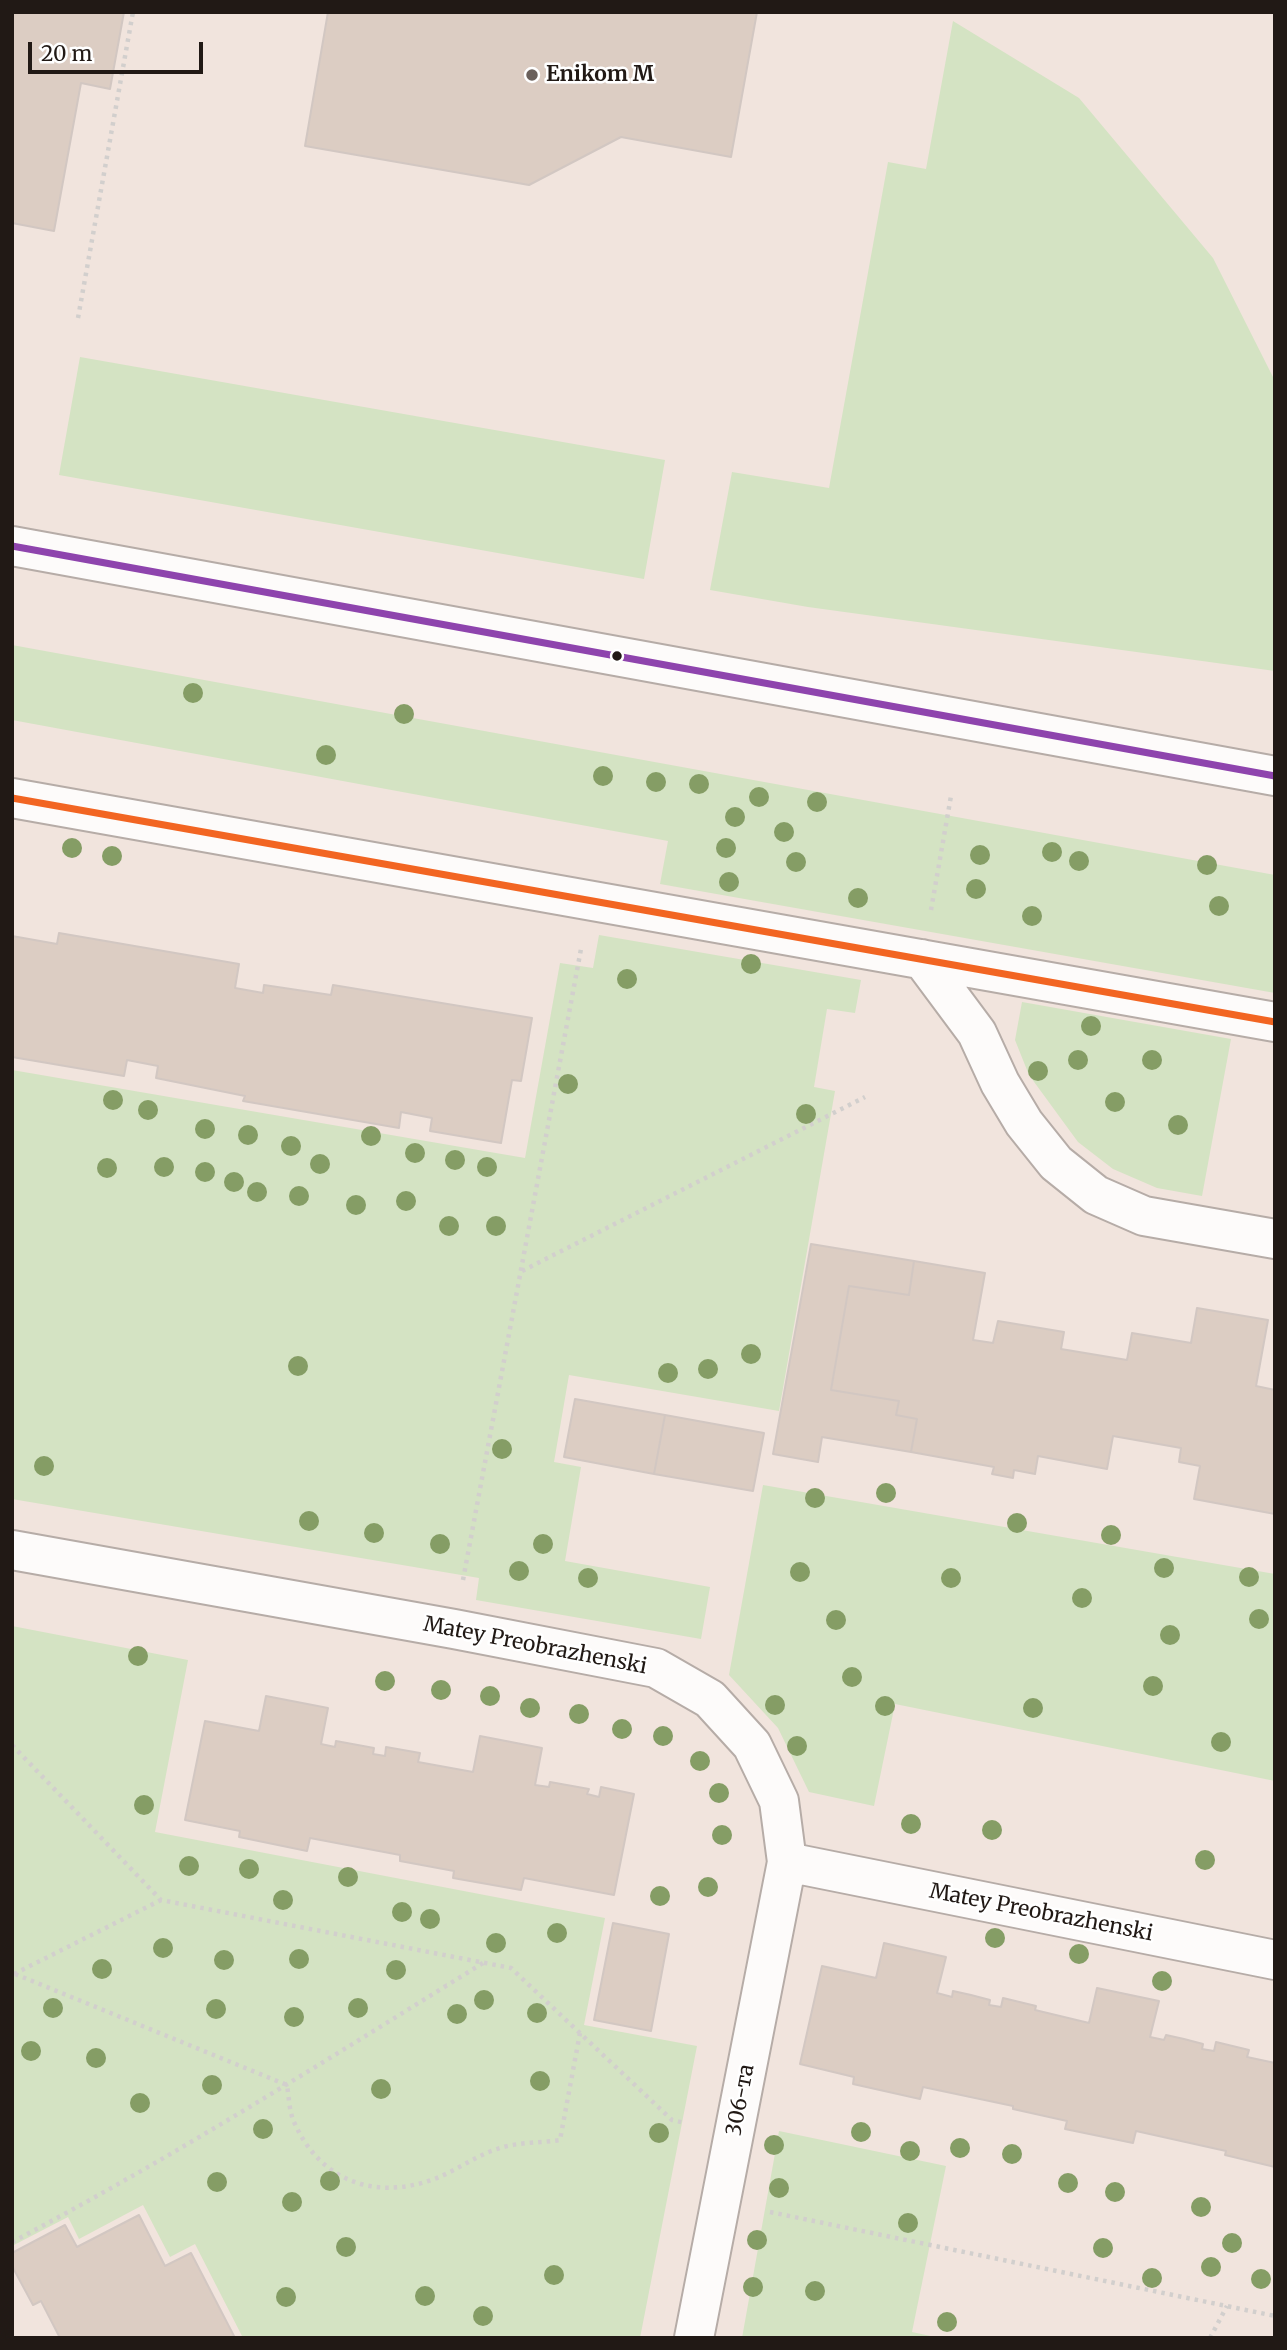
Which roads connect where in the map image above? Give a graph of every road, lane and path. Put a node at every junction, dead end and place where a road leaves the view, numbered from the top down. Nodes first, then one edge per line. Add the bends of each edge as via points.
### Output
1 (134, 12) edge
2 (78, 318) dead end
3 (12, 546) edge
4 (1275, 776) edge
5 (951, 796) dead end
6 (12, 798) edge
7 (590, 900) junction
8 (922, 959) junction
9 (1275, 1022) edge
10 (865, 1097) dead end
11 (1275, 1240) edge
12 (521, 1271) junction
13 (12, 1550) edge
14 (454, 1629) junction
15 (12, 1745) edge
16 (787, 1862) junction
17 (161, 1900) junction
18 (1275, 1960) edge
19 (483, 1963) junction
20 (13, 1974) edge
21 (580, 2033) junction
22 (287, 2085) junction
23 (734, 2132) junction
24 (721, 2202) junction
25 (12, 2242) edge
26 (1227, 2306) junction
27 (1275, 2316) edge
28 (694, 2338) edge
29 (1210, 2338) edge

1 - 2 path
3 - 4 street
5 - 8 path
6 - 7 street
7 - 8 street
7 - 12 path
8 - 9 street
8 - 11 street via 977,1033 1024,1122 1056,1163 1096,1195 1144,1216
10 - 12 path
12 - 14 path
13 - 14 street, Matey Preobrazhenski
14 - 16 street, Matey Preobrazhenski via 656,1668 710,1699 752,1745 774,1790
15 - 17 path
16 - 18 street, Matey Preobrazhenski
16 - 23 street, 306-та
17 - 19 path
17 - 20 path
19 - 21 path via 511,1968
19 - 22 path
20 - 22 path
21 - 22 path via 560,2140 498,2148 435,2179 401,2188 367,2187 334,2174 309,2150 292,2119
21 - 23 path via 672,2120
22 - 25 path
23 - 24 street, 306-та
24 - 26 path
24 - 28 street, 306-та
26 - 27 path
26 - 29 path

